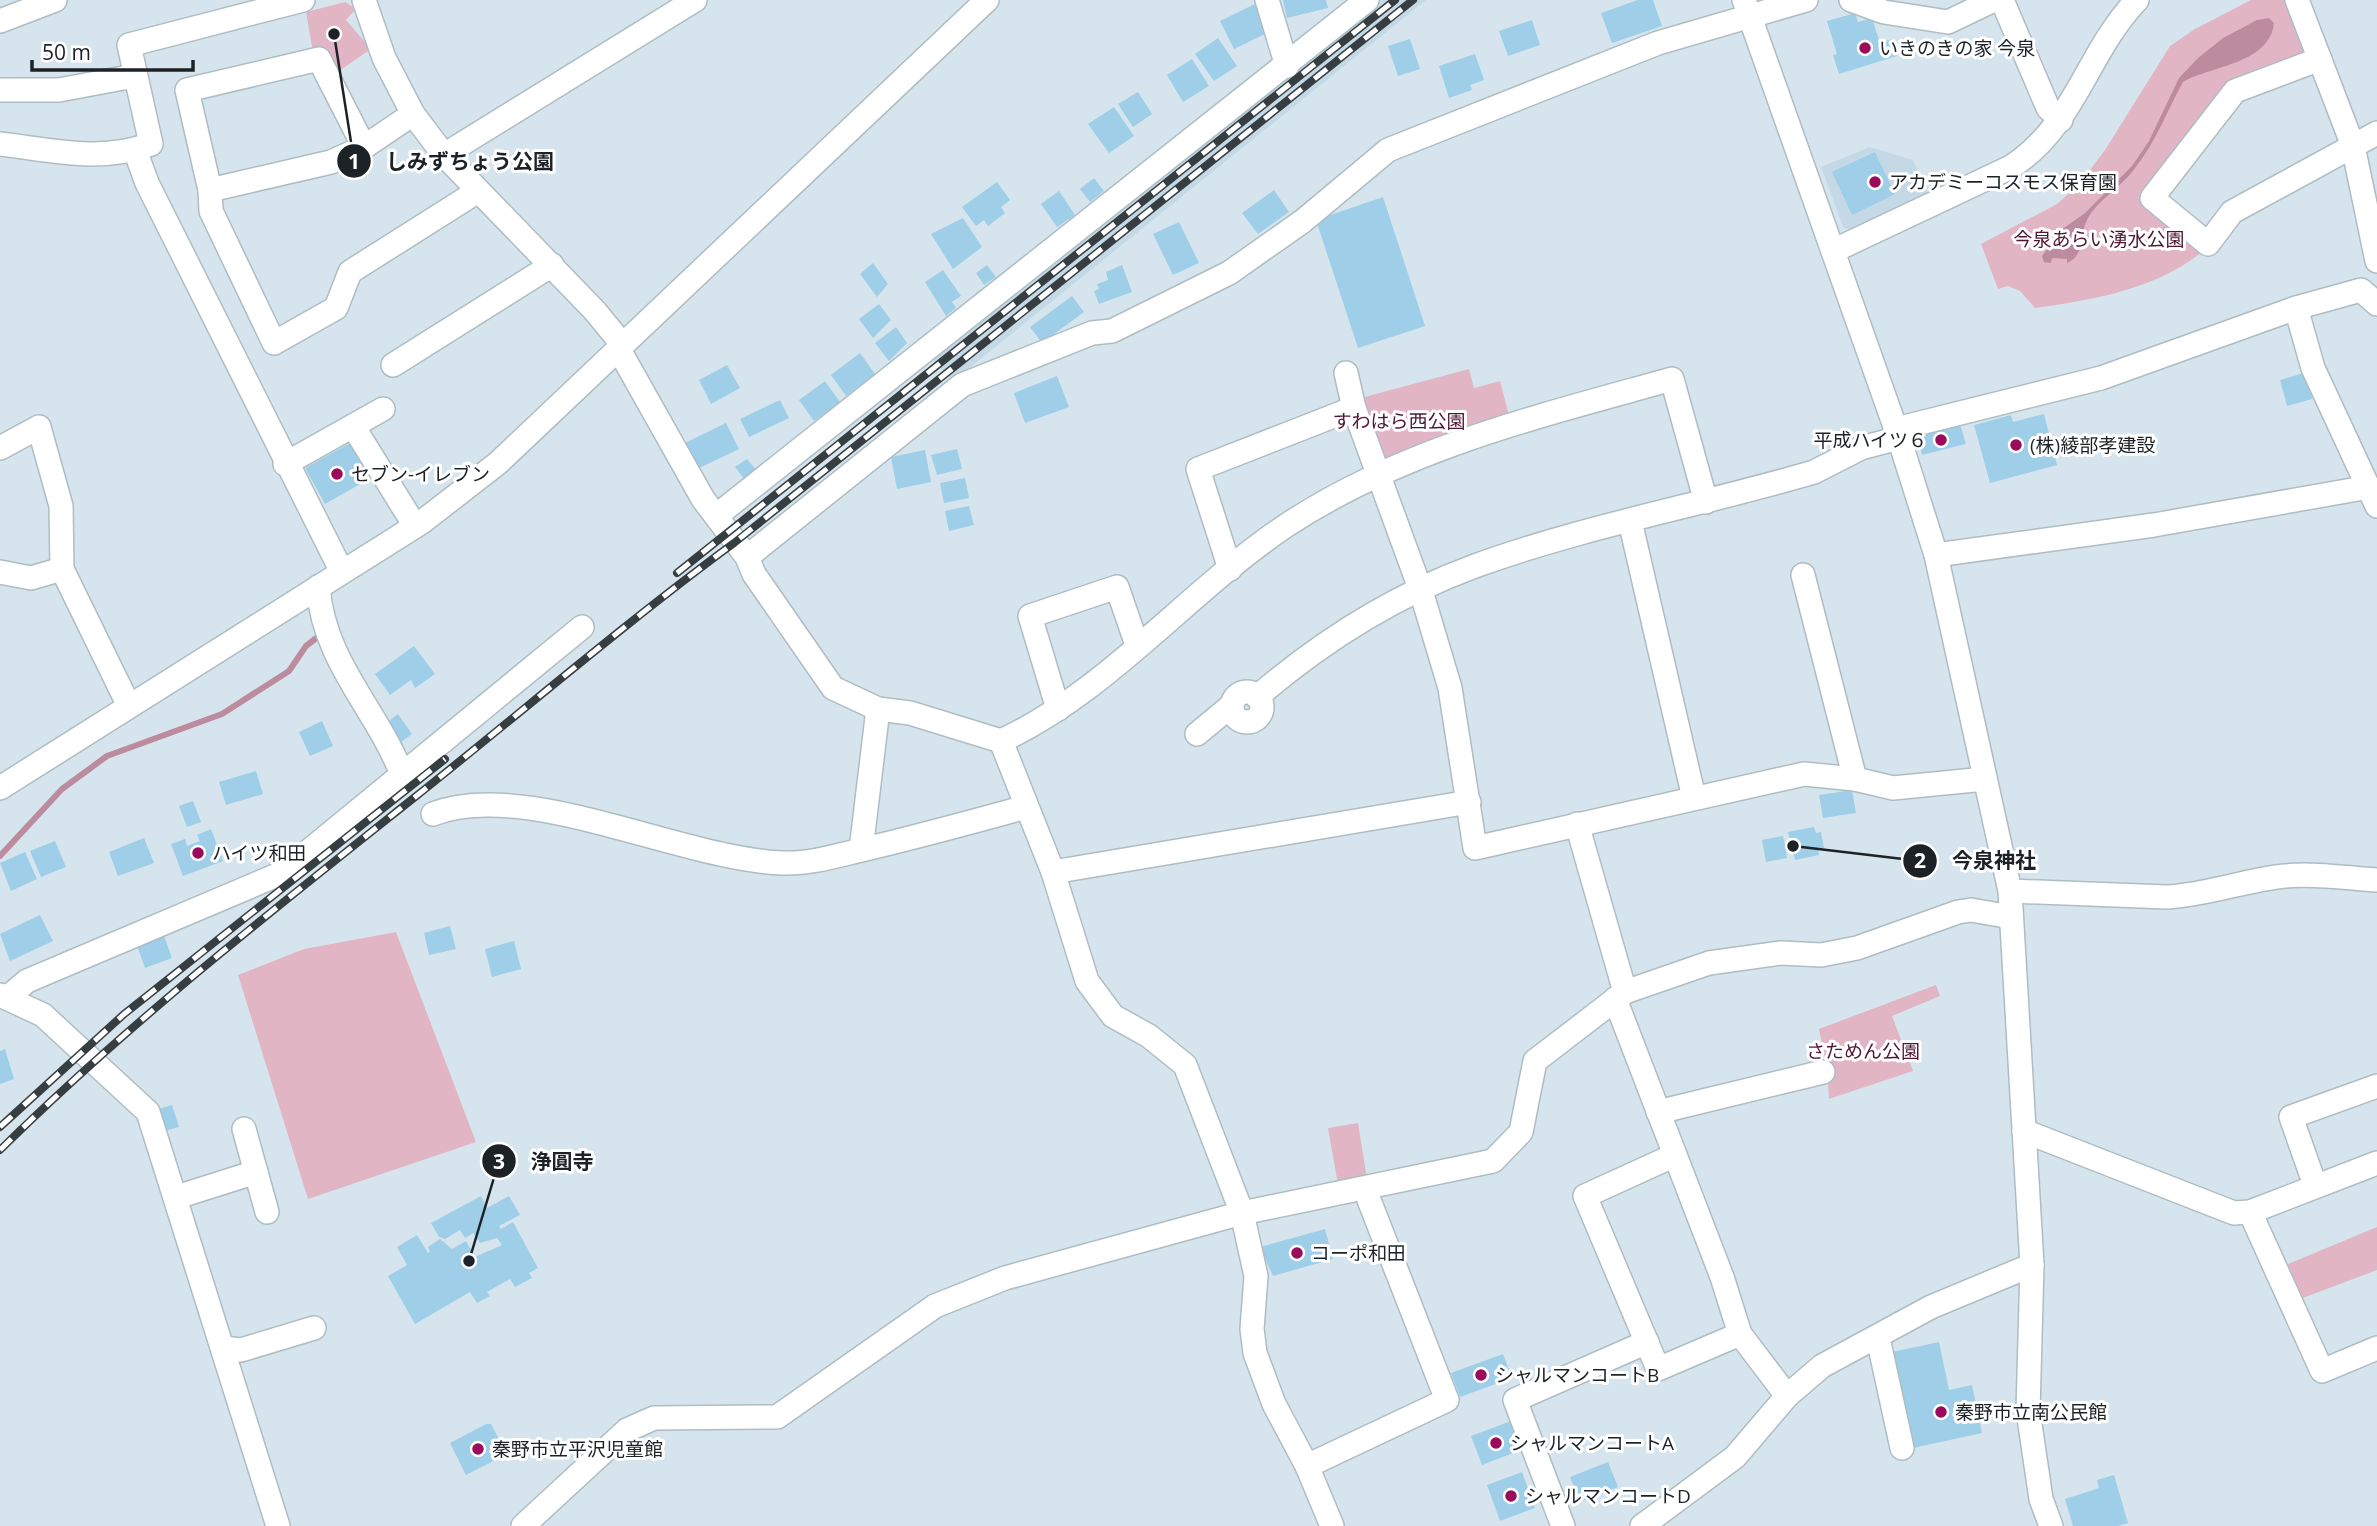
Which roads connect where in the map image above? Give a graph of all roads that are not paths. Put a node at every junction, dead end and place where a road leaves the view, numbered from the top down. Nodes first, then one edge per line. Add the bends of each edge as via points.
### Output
1 (55, 0) edge
2 (303, 0) edge
3 (364, 0) edge
4 (695, 0) edge
5 (987, 0) edge
6 (1267, 0) edge
7 (1367, 0) edge
8 (1806, 0) edge
9 (1851, 0) edge
10 (1994, 0) edge
11 (2002, 0) edge
12 (2137, 0) edge
13 (2297, 0) edge
14 (1747, 8) edge
15 (0, 21) edge
16 (2320, 59) junction
17 (1287, 66) junction
18 (134, 76) junction
19 (0, 90) edge
20 (413, 114) junction
21 (2061, 120) junction
22 (2377, 133) edge
23 (0, 144) edge
24 (2353, 146) junction
25 (364, 147) junction
26 (135, 150) junction
27 (444, 155) junction
28 (210, 190) junction
29 (478, 191) junction
30 (1833, 251) junction
31 (2377, 261) edge
32 (552, 265) junction
33 (2377, 304) edge
34 (2296, 308) junction
35 (620, 346) junction
36 (393, 365) dead end
37 (1346, 373) dead end
38 (1353, 408) junction
39 (383, 409) dead end
40 (353, 426) junction
41 (1897, 433) junction
42 (0, 448) edge
43 (285, 464) junction
44 (1378, 474) junction
45 (2373, 497) edge
46 (1706, 502) junction
47 (716, 516) junction
48 (1630, 521) junction
49 (415, 526) junction
50 (1936, 555) junction
51 (747, 557) junction
52 (62, 569) junction
53 (1230, 569) junction
54 (0, 572) edge
55 (342, 572) junction
56 (1803, 575) dead end
57 (318, 587) junction
58 (1421, 591) junction
59 (582, 627) dead end
60 (1137, 645) junction
61 (130, 706) junction
62 (878, 709) junction
63 (1058, 709) junction
64 (1197, 734) dead end
65 (1001, 741) junction
66 (401, 772) junction
67 (1855, 779) junction
68 (1985, 779) junction
69 (0, 788) edge
70 (1694, 798) junction
71 (1469, 802) junction
72 (1026, 807) junction
73 (433, 814) dead end
74 (1577, 824) junction
75 (861, 850) junction
76 (1053, 872) junction
77 (2377, 880) edge
78 (2010, 891) junction
79 (2011, 916) junction
80 (4, 996) edge
81 (1620, 996) junction
82 (1823, 1072) dead end
83 (2377, 1086) edge
84 (1658, 1112) junction
85 (244, 1129) dead end
86 (2024, 1131) junction
87 (1675, 1155) junction
88 (2377, 1163) edge
89 (256, 1172) junction
90 (2315, 1185) junction
91 (177, 1197) junction
92 (1369, 1200) dead end
93 (267, 1212) dead end
94 (2250, 1212) junction
95 (1242, 1213) junction
96 (2032, 1265) junction
97 (314, 1328) dead end
98 (1740, 1334) junction
99 (1878, 1338) junction
100 (1647, 1342) junction
101 (223, 1348) junction
102 (2377, 1348) edge
103 (1787, 1396) junction
104 (1902, 1448) dead end
105 (1307, 1466) junction
106 (278, 1526) edge
107 (523, 1526) edge
108 (1332, 1526) edge
109 (1563, 1526) edge
110 (1642, 1526) edge
111 (2051, 1526) edge

1 - 15 street
2 - 18 street via 129,45
3 - 20 street via 384,58
4 - 27 street
5 - 35 street
6 - 17 street
7 - 17 street
8 - 14 street
9 - 10 street via 1884,12 1948,22
11 - 21 street via 2048,108
12 - 21 street via 2122,16
13 - 16 street
14 - 30 street
14 - 51 street via 1388,150 1303,221 1229,273 1112,331 1092,333 962,385
16 - 24 street
16 - 24 street via 2235,91 2152,198 2208,244 2232,212
17 - 47 street
18 - 19 street via 59,90
18 - 26 street via 151,144
20 - 25 street
20 - 27 street
21 - 30 street via 2034,153 2011,167
22 - 24 street
23 - 26 street via 98,156
24 - 31 street
25 - 28 street via 331,162
25 - 28 street via 318,59 187,90
26 - 43 street
27 - 29 street
28 - 29 street via 211,211 274,343 337,308 350,272
29 - 32 street
30 - 41 street
32 - 35 street
32 - 36 street
33 - 34 street via 2361,290
34 - 41 street via 2102,378
34 - 45 street via 2313,368
35 - 47 street
35 - 49 street via 498,463
37 - 38 street
38 - 44 street
38 - 53 street via 1198,469
39 - 40 street
40 - 43 street
40 - 49 street
41 - 46 street via 1814,472
41 - 50 street
42 - 52 street via 38,428 61,506
43 - 55 street
44 - 46 street via 1475,435 1672,379
44 - 53 street via 1286,526
44 - 58 street
45 - 50 street
46 - 48 street
47 - 51 street
48 - 58 street via 1474,567
48 - 70 street
49 - 55 street
50 - 68 street
51 - 62 street via 825,680
52 - 54 street via 31,578
52 - 61 street
53 - 60 street
55 - 57 street
56 - 67 street
57 - 61 street
57 - 66 street via 320,616 343,673
58 - 64 street via 1327,643 1257,697 1241,694
58 - 71 street via 1450,688
59 - 66 street
60 - 63 street
60 - 63 street via 1117,587 1030,616
61 - 69 street
62 - 65 street via 910,713
62 - 75 street
63 - 65 street
65 - 72 street
66 - 80 street via 282,873 27,981
67 - 68 street via 1893,788
67 - 70 street via 1804,774
68 - 78 street
70 - 74 street
71 - 74 street via 1475,848
71 - 76 street
72 - 75 street
72 - 76 street
73 - 75 street via 485,805 522,808 742,859 783,864
74 - 81 street
76 - 95 street via 1087,981 1113,1016 1150,1036 1185,1065
77 - 78 street via 2288,875 2167,897
78 - 79 street
79 - 81 street via 1958,912 1857,948 1709,963
79 - 86 street
80 - 91 street via 43,1015 148,1112
81 - 84 street
81 - 95 street via 1535,1061 1521,1132 1493,1161
82 - 84 street
83 - 90 street via 2291,1117
84 - 87 street
85 - 89 street
86 - 94 street via 2222,1209
86 - 96 street
87 - 98 street
87 - 100 street via 1585,1196
88 - 90 street
89 - 91 street
89 - 93 street
90 - 94 street
91 - 101 street
92 - 105 street via 1447,1400
94 - 102 street via 2322,1371
95 - 105 street via 1256,1276 1255,1353 1274,1404
95 - 107 street via 1005,1279 935,1306 777,1417 654,1418 627,1430
96 - 99 street via 1931,1307
96 - 111 street via 2028,1411 2041,1499
97 - 101 street via 241,1350
98 - 100 street via 1658,1368
98 - 103 street
99 - 103 street via 1822,1366
99 - 104 street
100 - 109 street via 1515,1400
101 - 106 street
103 - 110 street via 1735,1457
105 - 108 street

